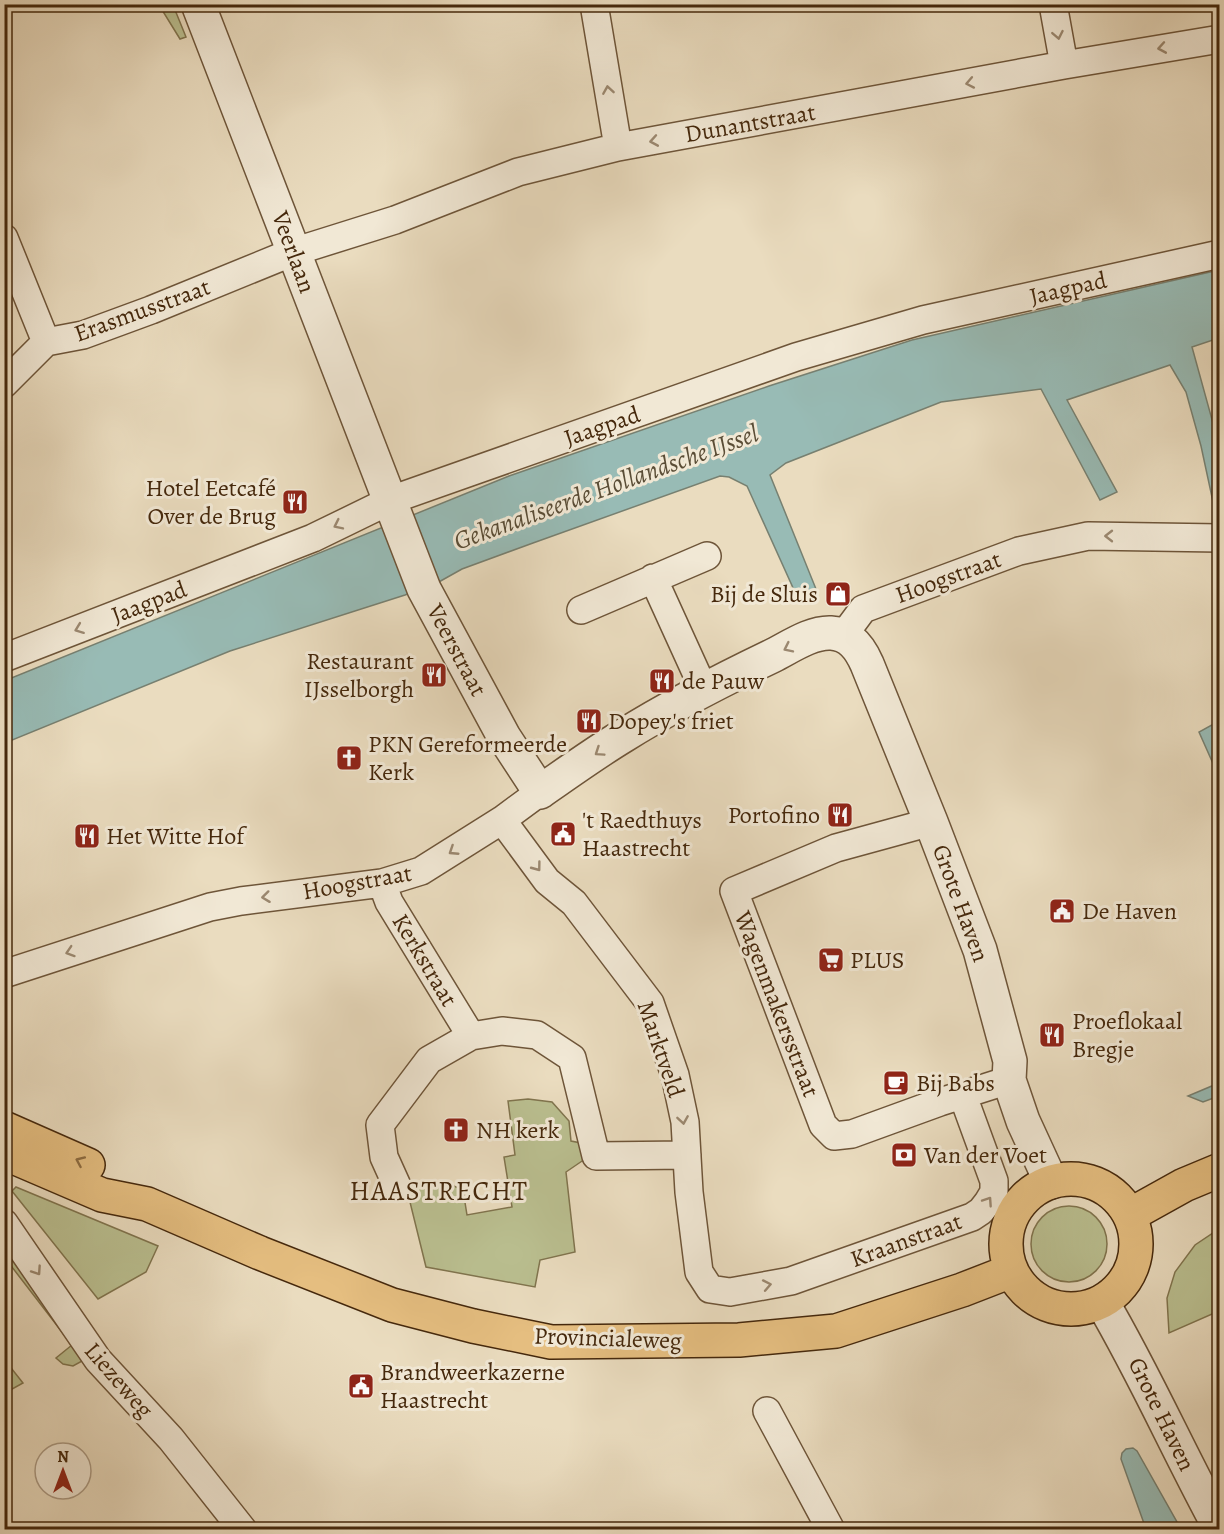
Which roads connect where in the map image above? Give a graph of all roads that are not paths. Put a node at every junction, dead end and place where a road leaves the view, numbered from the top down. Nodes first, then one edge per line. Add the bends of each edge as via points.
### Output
1 (198, 4) edge
2 (594, 4) edge
3 (1053, 4) edge
4 (1220, 39) edge
5 (1064, 65) junction
6 (618, 147) junction
7 (4, 238) edge
8 (293, 252) junction
9 (1220, 254) edge
10 (46, 342) junction
11 (4, 384) edge
12 (394, 510) junction
13 (1220, 538) edge
14 (706, 556) dead end
15 (653, 578) junction
16 (581, 610) dead end
17 (843, 636) junction
18 (4, 658) edge
19 (704, 690) junction
20 (540, 792) junction
21 (502, 820) junction
22 (931, 822) junction
23 (381, 883) junction
24 (4, 974) edge
25 (471, 1036) junction
26 (1009, 1080) junction
27 (963, 1096) junction
28 (4, 1128) edge
29 (4, 1153) edge
30 (687, 1155) junction
31 (1220, 1170) edge
32 (1050, 1182) junction
33 (398, 1188) dead end
34 (147, 1204) junction
35 (1130, 1215) junction
36 (4, 1223) edge
37 (1011, 1271) junction
38 (710, 1289) joint
39 (1102, 1302) junction
40 (767, 1411) dead end
41 (1220, 1528) edge
42 (243, 1530) edge
43 (831, 1530) edge

1 - 8 street, Veerlaan
6 -> 2 street
3 -> 5 street
4 -> 5 street, Dunantstraat
5 -> 6 street, Dunantstraat
6 - 8 street, Dunantstraat via 518,172 395,220
7 - 10 street
8 - 10 street, Erasmusstraat via 151,310 83,334
8 - 12 street, Veerlaan
9 - 12 street, Jaagpad via 923,320 796,357
10 - 11 street, Erasmusstraat
12 -> 18 street, Jaagpad
12 - 20 street, Veerstraat via 424,589 504,737
13 -> 17 street, Hoogstraat via 1088,536 1019,551 863,609
14 - 15 street
15 - 16 street
15 - 19 street
17 -> 19 street, Hoogstraat via 813,636
17 - 22 street, Grote Haven via 860,649 867,663
19 -> 20 street, Hoogstraat via 623,736
20 - 21 street, Hoogstraat
21 -> 23 street, Hoogstraat via 421,871
21 -> 30 street, Marktveld via 547,881 574,903 650,1003 675,1075
22 - 26 street, Grote Haven via 980,950 1010,1061
22 - 27 street, Wagenmakersstraat via 836,848 734,891 823,1125 834,1136 852,1134
23 -> 24 street, Hoogstraat via 210,907
23 - 25 street, Kerkstraat
25 - 30 street via 502,1031 537,1035 572,1058 596,1156
25 - 33 street via 429,1060 380,1125 384,1157
26 - 27 street, Wagenmakersstraat
26 - 32 street, Grote Haven
38 -> 27 street, Kraanstraat via 730,1292 791,1281 981,1211 994,1192 994,1180
34 -> 28 main road, Provincialeweg via 113,1176
29 - 34 main road, Provincialeweg via 102,1195
30 - 38 street, Marktveld via 699,1272
31 - 35 main road
32 - 35 main road via 1073,1179 1096,1184 1116,1197
32 - 37 main road via 1031,1192 1016,1208 1007,1228 1006,1250
34 - 37 main road, Provincialeweg via 392,1305 551,1342 739,1340 836,1331
35 - 39 main road via 1136,1234 1136,1255 1118,1290
36 -> 42 street, Liezeweg via 98,1360 171,1439
37 - 39 main road via 1040,1302 1060,1309 1082,1309
39 - 41 street, Grote Haven
40 - 43 street

